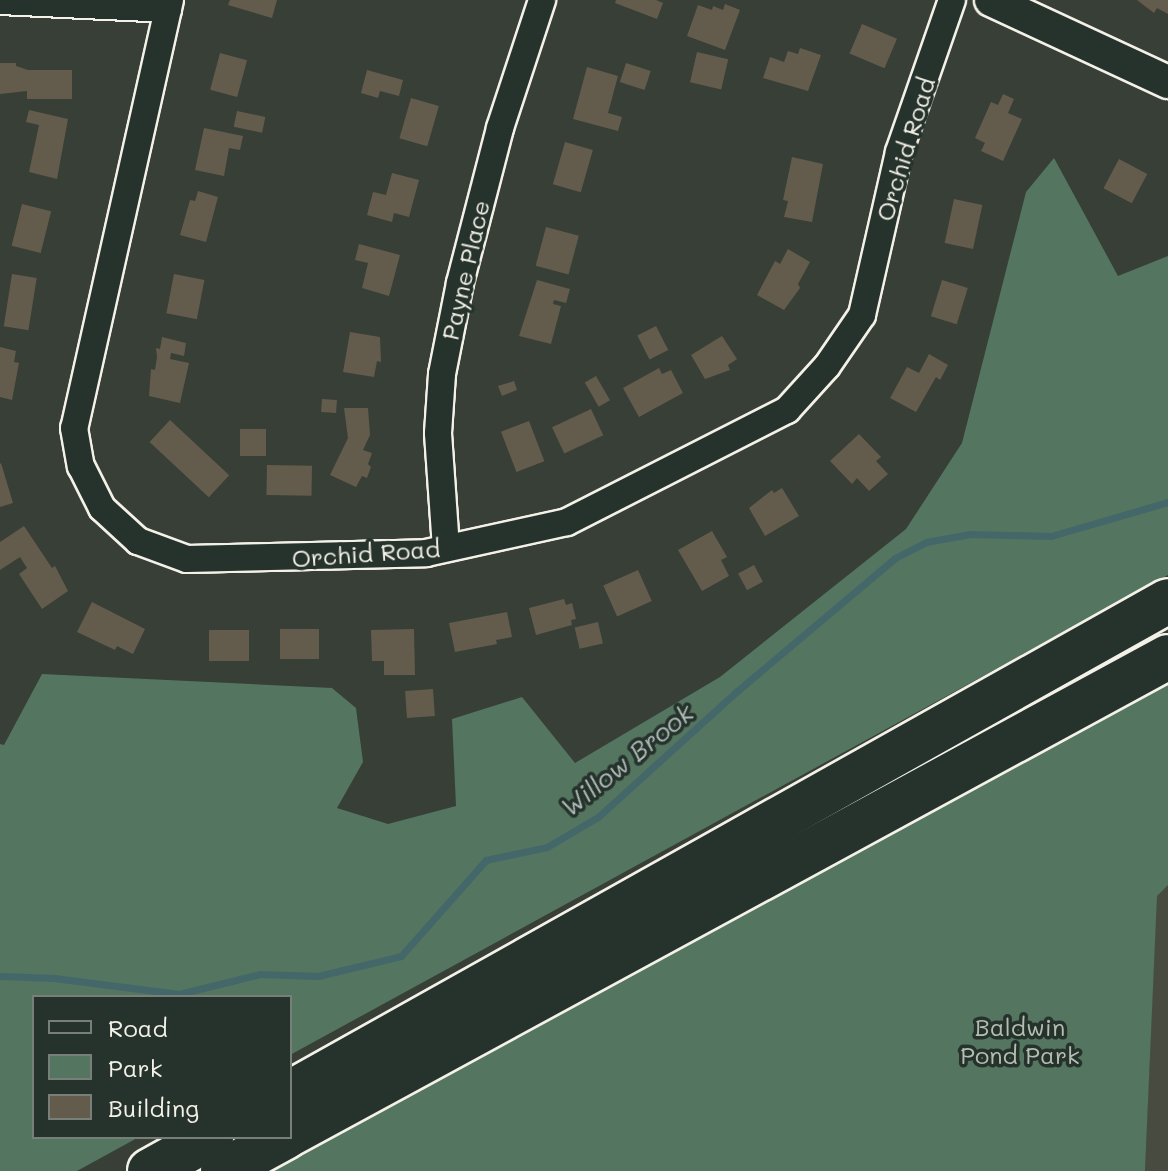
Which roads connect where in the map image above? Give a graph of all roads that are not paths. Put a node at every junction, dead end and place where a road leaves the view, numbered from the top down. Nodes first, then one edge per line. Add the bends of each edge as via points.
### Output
1 (542, 0) edge
2 (952, 0) edge
3 (991, 0) edge
4 (0, 1) edge
5 (169, 5) edge
6 (1168, 82) edge
7 (446, 548) junction
8 (1168, 601) edge
9 (1168, 657) edge
10 (292, 1092) edge
11 (292, 1133) edge
12 (207, 1139) edge
13 (282, 1139) edge
14 (150, 1171) edge
15 (223, 1171) edge

1 - 7 street, Payne Place via 500,128 442,374 438,433
2 - 7 street, Orchid Road via 899,152 862,315 827,366 787,410 567,522
3 - 6 street
4 - 5 street
5 - 7 street, Orchid Road via 74,428 81,466 102,508 138,541 187,559 321,558
8 - 10 highway
9 - 11 highway
12 - 14 highway
13 - 15 highway

